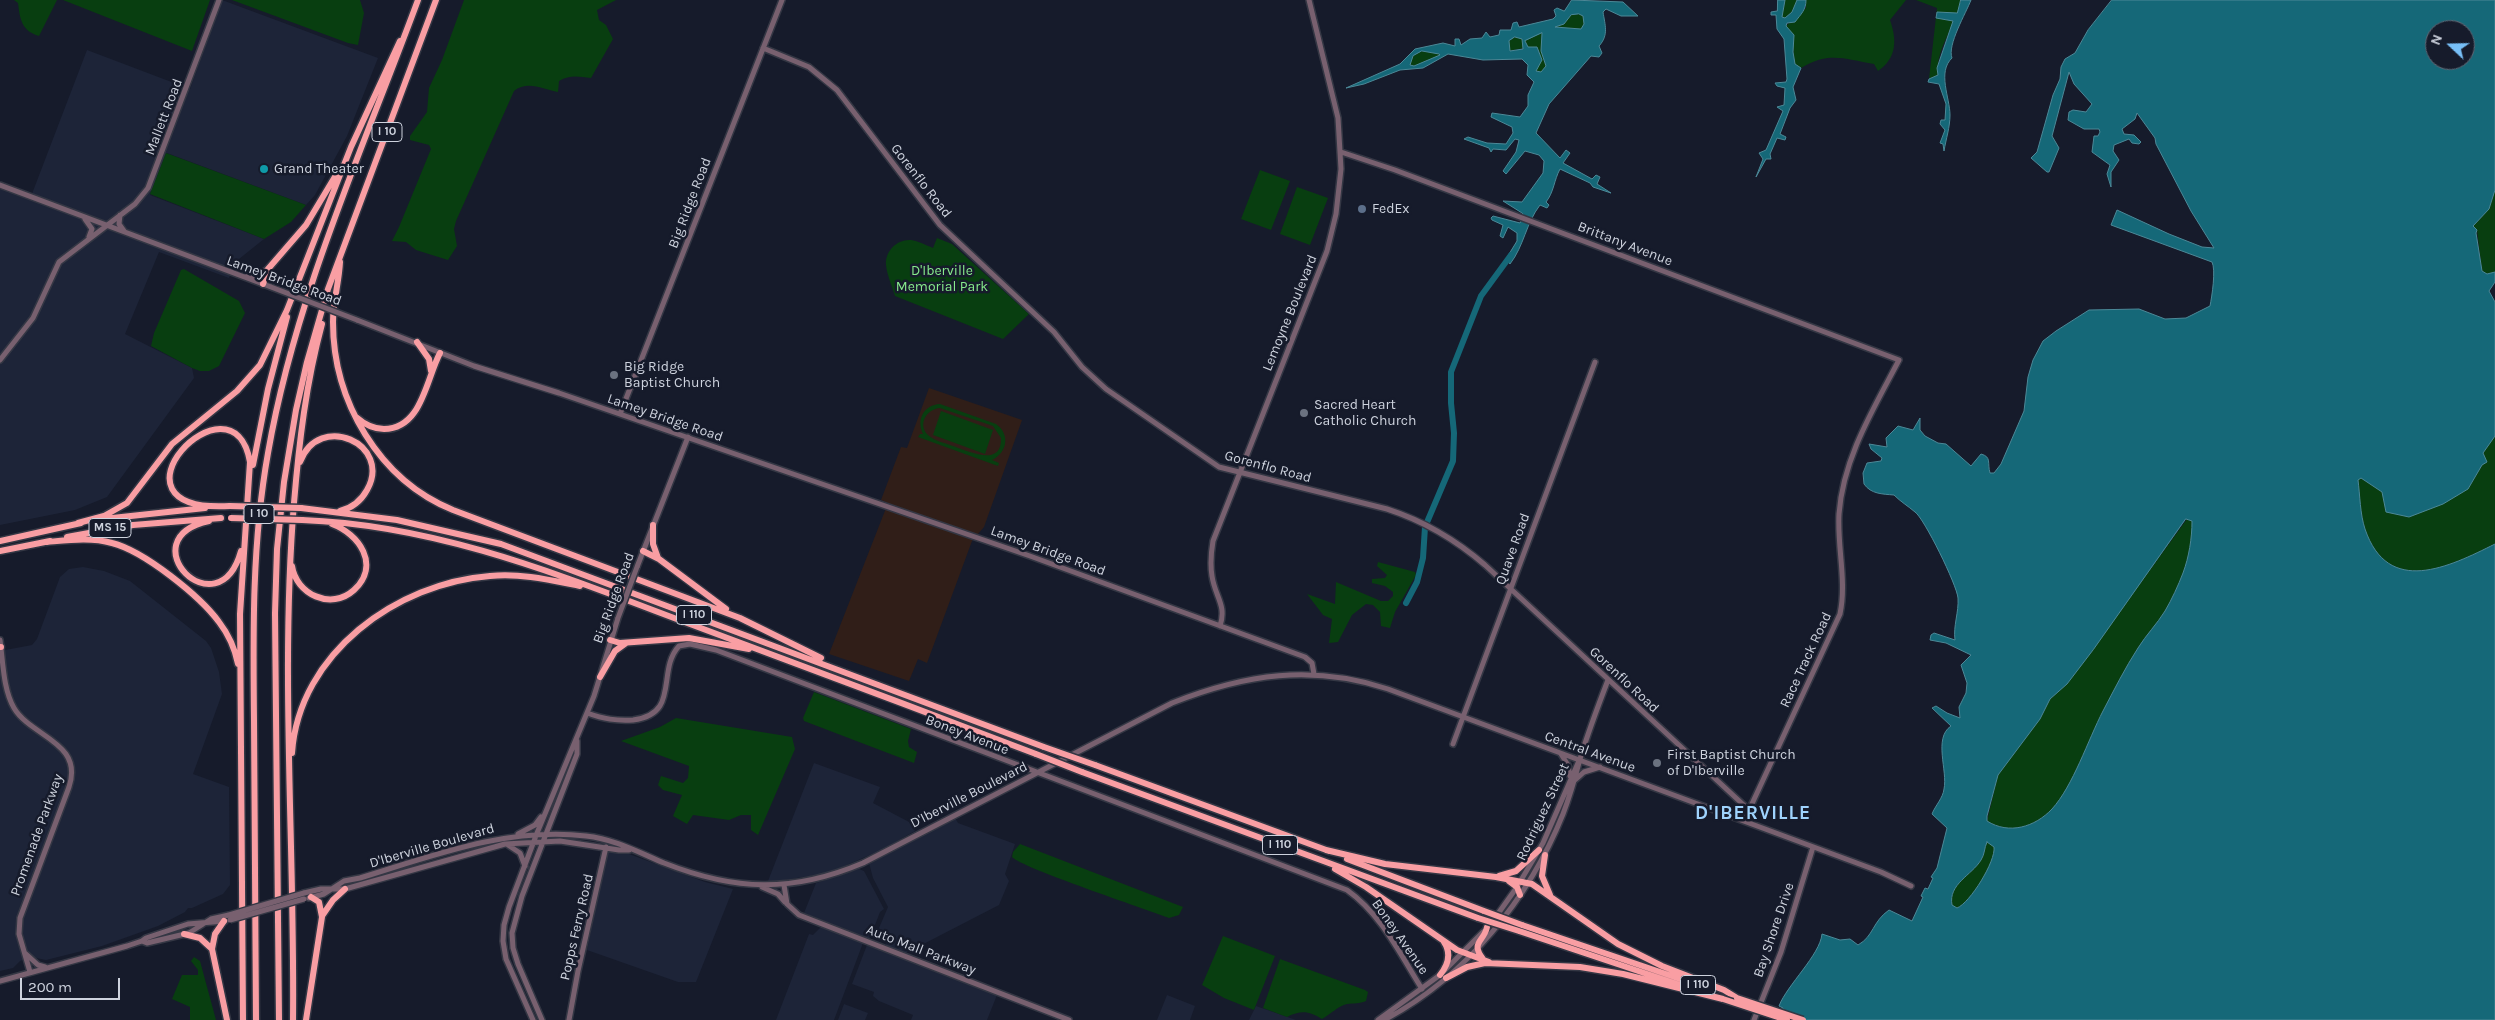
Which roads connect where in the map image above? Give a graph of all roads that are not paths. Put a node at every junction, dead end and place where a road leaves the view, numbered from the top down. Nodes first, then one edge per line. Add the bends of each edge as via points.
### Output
1 (219, 0) edge
2 (418, 0) edge
3 (436, 0) edge
4 (782, 0) edge
5 (1309, 0) edge
6 (406, 31) junction
7 (763, 48) junction
8 (351, 147) junction
9 (1341, 152) junction
10 (0, 186) edge
11 (120, 215) junction
12 (83, 217) junction
13 (106, 226) junction
14 (128, 235) junction
15 (90, 238) junction
16 (341, 254) junction
17 (268, 269) junction
18 (243, 277) junction
19 (263, 284) junction
20 (298, 285) junction
21 (328, 289) junction
22 (417, 342) junction
23 (440, 354) junction
24 (0, 360) edge
25 (1899, 360) joint
26 (1595, 362) dead end
27 (431, 372) junction
28 (620, 414) junction
29 (354, 415) junction
30 (688, 437) junction
31 (1239, 474) junction
32 (296, 481) junction
33 (248, 495) junction
34 (219, 507) junction
35 (337, 512) junction
36 (221, 518) junction
37 (324, 521) junction
38 (78, 523) junction
39 (653, 525) junction
40 (244, 532) junction
41 (0, 541) edge
42 (48, 542) junction
43 (291, 543) junction
44 (643, 550) junction
45 (0, 551) edge
46 (659, 559) junction
47 (1511, 588) junction
48 (601, 590) junction
49 (740, 618) junction
50 (1220, 626) junction
51 (610, 640) junction
52 (628, 643) junction
53 (0, 644) edge
54 (767, 652) junction
55 (1314, 665) junction
56 (842, 670) junction
57 (1314, 674) junction
58 (1329, 676) junction
59 (600, 678) junction
60 (241, 680) junction
61 (1608, 680) junction
62 (587, 713) junction
63 (1462, 717) junction
64 (577, 740) junction
65 (1453, 744) dead end
66 (1561, 754) junction
67 (1580, 760) junction
68 (1012, 764) junction
69 (1052, 765) junction
70 (1600, 767) junction
71 (1037, 773) junction
72 (1024, 780) junction
73 (289, 783) junction
74 (1571, 783) junction
75 (1067, 784) junction
76 (549, 804) junction
77 (1749, 810) junction
78 (553, 819) junction
79 (1744, 821) junction
80 (537, 833) junction
81 (548, 833) junction
82 (563, 834) junction
83 (510, 836) junction
84 (534, 842) junction
85 (544, 842) junction
86 (505, 844) junction
87 (606, 847) junction
88 (1813, 847) junction
89 (629, 850) junction
90 (1326, 850) junction
91 (1542, 853) junction
92 (1312, 857) junction
93 (525, 866) junction
94 (1500, 878) junction
95 (1522, 884) junction
96 (784, 885) junction
97 (759, 886) junction
98 (1911, 886) dead end
99 (330, 889) junction
100 (345, 889) junction
101 (1520, 895) junction
102 (304, 896) junction
103 (311, 897) junction
104 (1553, 898) junction
105 (787, 904) junction
106 (322, 917) junction
107 (228, 919) junction
108 (204, 924) junction
109 (1487, 928) junction
110 (1521, 928) junction
111 (184, 934) junction
112 (1440, 937) junction
113 (142, 942) junction
114 (1477, 948) junction
115 (212, 950) junction
116 (24, 952) junction
117 (1467, 954) junction
118 (1489, 962) junction
119 (48, 968) junction
120 (30, 972) junction
121 (1659, 975) junction
122 (1443, 977) junction
123 (0, 980) edge
124 (1422, 989) junction
125 (227, 1020) edge
126 (243, 1020) edge
127 (256, 1020) edge
128 (279, 1020) edge
129 (293, 1020) edge
130 (306, 1020) edge
131 (533, 1020) edge
132 (542, 1020) edge
133 (568, 1020) edge
134 (1069, 1020) edge
135 (1378, 1020) edge
136 (1384, 1020) edge
137 (1754, 1020) edge
138 (1786, 1020) edge
139 (1803, 1020) edge

1 - 11 main road, Mallett Road via 148,188
2 - 6 highway, I 10
3 - 16 highway, I 10
4 - 7 main road, Big Ridge Road
5 - 9 main road, Lemoyne Boulevard via 1336,110
6 - 8 highway
6 - 127 highway, I 10 via 308,294 286,368 267,456 256,542 253,619
7 - 28 main road, Big Ridge Road
7 - 31 main road, Gorenflo Road via 804,64 821,75 846,101 940,224 1054,332 1097,382 1216,465
8 - 17 highway via 314,213
8 - 20 highway
9 - 25 main road, Brittany Avenue
9 - 31 main road, Lemoyne Boulevard via 1339,196 1326,251
10 - 12 main road, Lamey Bridge Road
11 - 13 main road, Mallett Road
11 - 14 main road via 119,224
12 - 13 main road, Lamey Bridge Road
12 - 15 main road via 92,229
13 - 14 main road, Lamey Bridge Road
13 - 15 main road, Mallett Road
14 - 18 main road, Lamey Bridge Road
15 - 24 main road, Mallett Road via 56,267 33,318
16 - 21 highway, I 10
16 - 29 highway via 334,306 334,338 338,370
17 - 18 main road via 256,276
17 - 19 highway
18 - 19 main road, Lamey Bridge Road
19 - 22 main road, Lamey Bridge Road, bridge
20 - 33 highway via 268,389
20 - 38 highway via 264,359 250,378 172,444 127,503 104,516
21 - 32 highway via 305,402
21 - 128 highway, I 10 via 296,410 277,549
22 - 23 main road, Lamey Bridge Road
22 - 27 highway via 429,359
23 - 27 highway
23 - 28 main road, Lamey Bridge Road
25 - 77 main road, Race Track Road via 1858,444 1843,491 1839,528 1843,596 1839,618
26 - 47 main road, Quave Road
27 - 29 highway via 418,408 403,424 388,429 376,428
28 - 30 main road, Lamey Bridge Road
29 - 49 highway via 371,443 395,472 415,491 432,501
30 - 39 main road, Big Ridge Road
30 - 50 main road, Lamey Bridge Road
31 - 47 main road, Gorenflo Road via 1409,517 1465,547
31 - 50 main road, Lemoyne Boulevard via 1216,530 1210,558 1213,584 1223,608
32 - 35 highway via 304,452 312,443 330,436 355,441 371,461 372,481 357,503
32 - 43 highway
33 - 34 highway via 250,462 241,439 221,430 197,436 175,458 170,471 171,483 183,499
33 - 40 highway
34 - 35 highway, MS 15, bridge
34 - 38 highway, MS 15
35 - 56 highway, I 110 via 404,521 501,544
36 - 37 highway, I 110, bridge
36 - 40 highway via 195,525 180,538 176,550 177,563 190,579 209,584 223,579 237,561
36 - 42 highway, MS 15 via 133,525
37 - 43 highway via 350,533 363,550 364,574 349,594 328,599 305,592 292,569
37 - 48 highway, I 110 via 383,528 464,544
38 - 41 highway, MS 15
39 - 44 main road, Big Ridge Road
39 - 46 highway via 653,544
40 - 60 highway via 240,605
42 - 45 highway, MS 15
42 - 60 highway via 102,540 143,556 197,599 218,621 233,646
43 - 73 highway via 287,654
44 - 46 highway
44 - 51 main road, Big Ridge Road, bridge
46 - 49 highway
47 - 61 main road, Gorenflo Road
47 - 63 main road, Quave Road
48 - 54 highway, I 110
48 - 73 highway via 551,579 491,576 458,580 431,588 385,610 345,642 314,683 294,739
49 - 56 highway
50 - 55 main road, Lamey Bridge Road via 1305,657
51 - 52 highway
51 - 59 main road, Big Ridge Road
52 - 54 highway via 689,638
52 - 59 highway via 615,651
53 - 116 main road, Promenade Parkway via 13,707 23,719 62,749 69,760 71,773 69,787 20,914
54 - 92 highway, I 110, bridge
55 - 57 main road
55 - 58 main road, Lamey Bridge Road
56 - 90 highway, I 110, bridge
57 - 58 main road, Central Avenue
57 - 69 main road, D'Iberville Boulevard via 1271,675 1198,693 1172,703
58 - 63 main road, Central Avenue via 1372,684
59 - 62 main road, Big Ridge Road
60 - 126 highway
61 - 67 main road, Rodriguez Street
61 - 77 main road, Gorenflo Road
62 - 64 main road, Big Ridge Road
62 - 68 main road, Boney Avenue via 617,721 640,719 652,714 662,703 675,650 682,645 697,645
63 - 65 main road, Quave Road
63 - 66 main road, Central Avenue
64 - 76 main road, Big Ridge Road
64 - 78 main road, Big Ridge Road via 577,754
66 - 67 main road, Central Avenue
66 - 74 main road via 1570,770
67 - 70 main road, Central Avenue
67 - 74 main road, Rodriguez Street
68 - 71 main road, Boney Avenue
68 - 72 main road via 1026,772
69 - 71 main road, D'Iberville Boulevard
69 - 75 main road via 1051,776
70 - 74 main road via 1584,772
70 - 79 main road, Central Avenue
71 - 72 main road, D'Iberville Boulevard
71 - 75 main road, Boney Avenue
72 - 96 main road, D'Iberville Boulevard via 856,866 815,880
73 - 129 highway
74 - 91 main road, Rodriguez Street
75 - 124 main road, Boney Avenue via 1347,890 1374,914
76 - 80 main road, Big Ridge Road
76 - 83 main road via 535,825
77 - 79 main road, Race Track Road
78 - 81 main road, Big Ridge Road
78 - 82 main road via 557,831
79 - 88 main road, Central Avenue
80 - 81 main road, D'Iberville Boulevard
80 - 83 main road, D'Iberville Boulevard
80 - 84 main road, Big Ridge Road
81 - 82 main road, D'Iberville Boulevard
81 - 85 main road, Big Ridge Road
82 - 89 main road, D'Iberville Boulevard via 605,839 622,844
83 - 99 main road, D'Iberville Boulevard via 344,881
84 - 85 main road, D'Iberville Boulevard
84 - 86 main road, D'Iberville Boulevard
84 - 93 main road
85 - 87 main road, D'Iberville Boulevard
85 - 132 main road via 522,896 512,933 512,948
86 - 93 main road via 520,853
86 - 100 main road, D'Iberville Boulevard
87 - 89 main road, D'Iberville Boulevard
87 - 133 main road, Popps Ferry Road
88 - 98 main road, Central Avenue
88 - 137 main road, Bay Shore Drive via 1781,952
89 - 97 main road, D'Iberville Boulevard via 717,881
90 - 94 highway via 1385,864
90 - 110 highway, I 110, bridge
91 - 94 highway
91 - 95 main road, Rodriguez Street
91 - 104 highway via 1542,876
92 - 110 highway, I 110, bridge via 1478,918
92 - 112 highway via 1357,881
93 - 131 main road via 509,906 503,941 506,959
94 - 95 highway
95 - 101 highway
95 - 101 main road, Rodriguez Street
95 - 104 highway
95 - 109 main road, Rodriguez Street
96 - 97 main road, D'Iberville Boulevard
96 - 105 main road
97 - 105 main road, Auto Mall Parkway via 778,894
99 - 100 main road, D'Iberville Boulevard
99 - 102 main road, D'Iberville Boulevard via 318,889
99 - 103 main road, D'Iberville Boulevard
100 - 106 highway
101 - 114 main road, Rodriguez Street
102 - 103 main road, D'Iberville Boulevard
102 - 107 main road, D'Iberville Boulevard, bridge
103 - 106 highway via 319,902
104 - 121 highway
105 - 134 main road, Auto Mall Parkway via 799,915
106 - 130 highway
107 - 108 main road, D'Iberville Boulevard via 214,918
107 - 115 highway via 214,934
108 - 111 main road, D'Iberville Boulevard
108 - 113 main road, D'Iberville Boulevard via 188,924
109 - 114 highway
109 - 117 main road, Rodriguez Street
110 - 121 highway, I 110
111 - 113 main road, D'Iberville Boulevard
111 - 115 highway via 200,938
112 - 117 highway
112 - 122 highway via 1448,953
113 - 119 main road
114 - 117 main road, Rodriguez Street
114 - 118 highway
115 - 125 highway
116 - 119 main road via 33,962
116 - 120 main road, Promenade Parkway
117 - 118 highway
117 - 122 main road, Rodriguez Street
118 - 121 highway
118 - 122 highway
119 - 120 main road
120 - 123 main road
121 - 138 highway, I 110, bridge
121 - 139 highway, bridge via 1724,990 1737,998
122 - 124 main road, Rodriguez Street
122 - 136 main road, Rodriguez Street via 1418,1001
124 - 135 main road, Rodriguez Street

